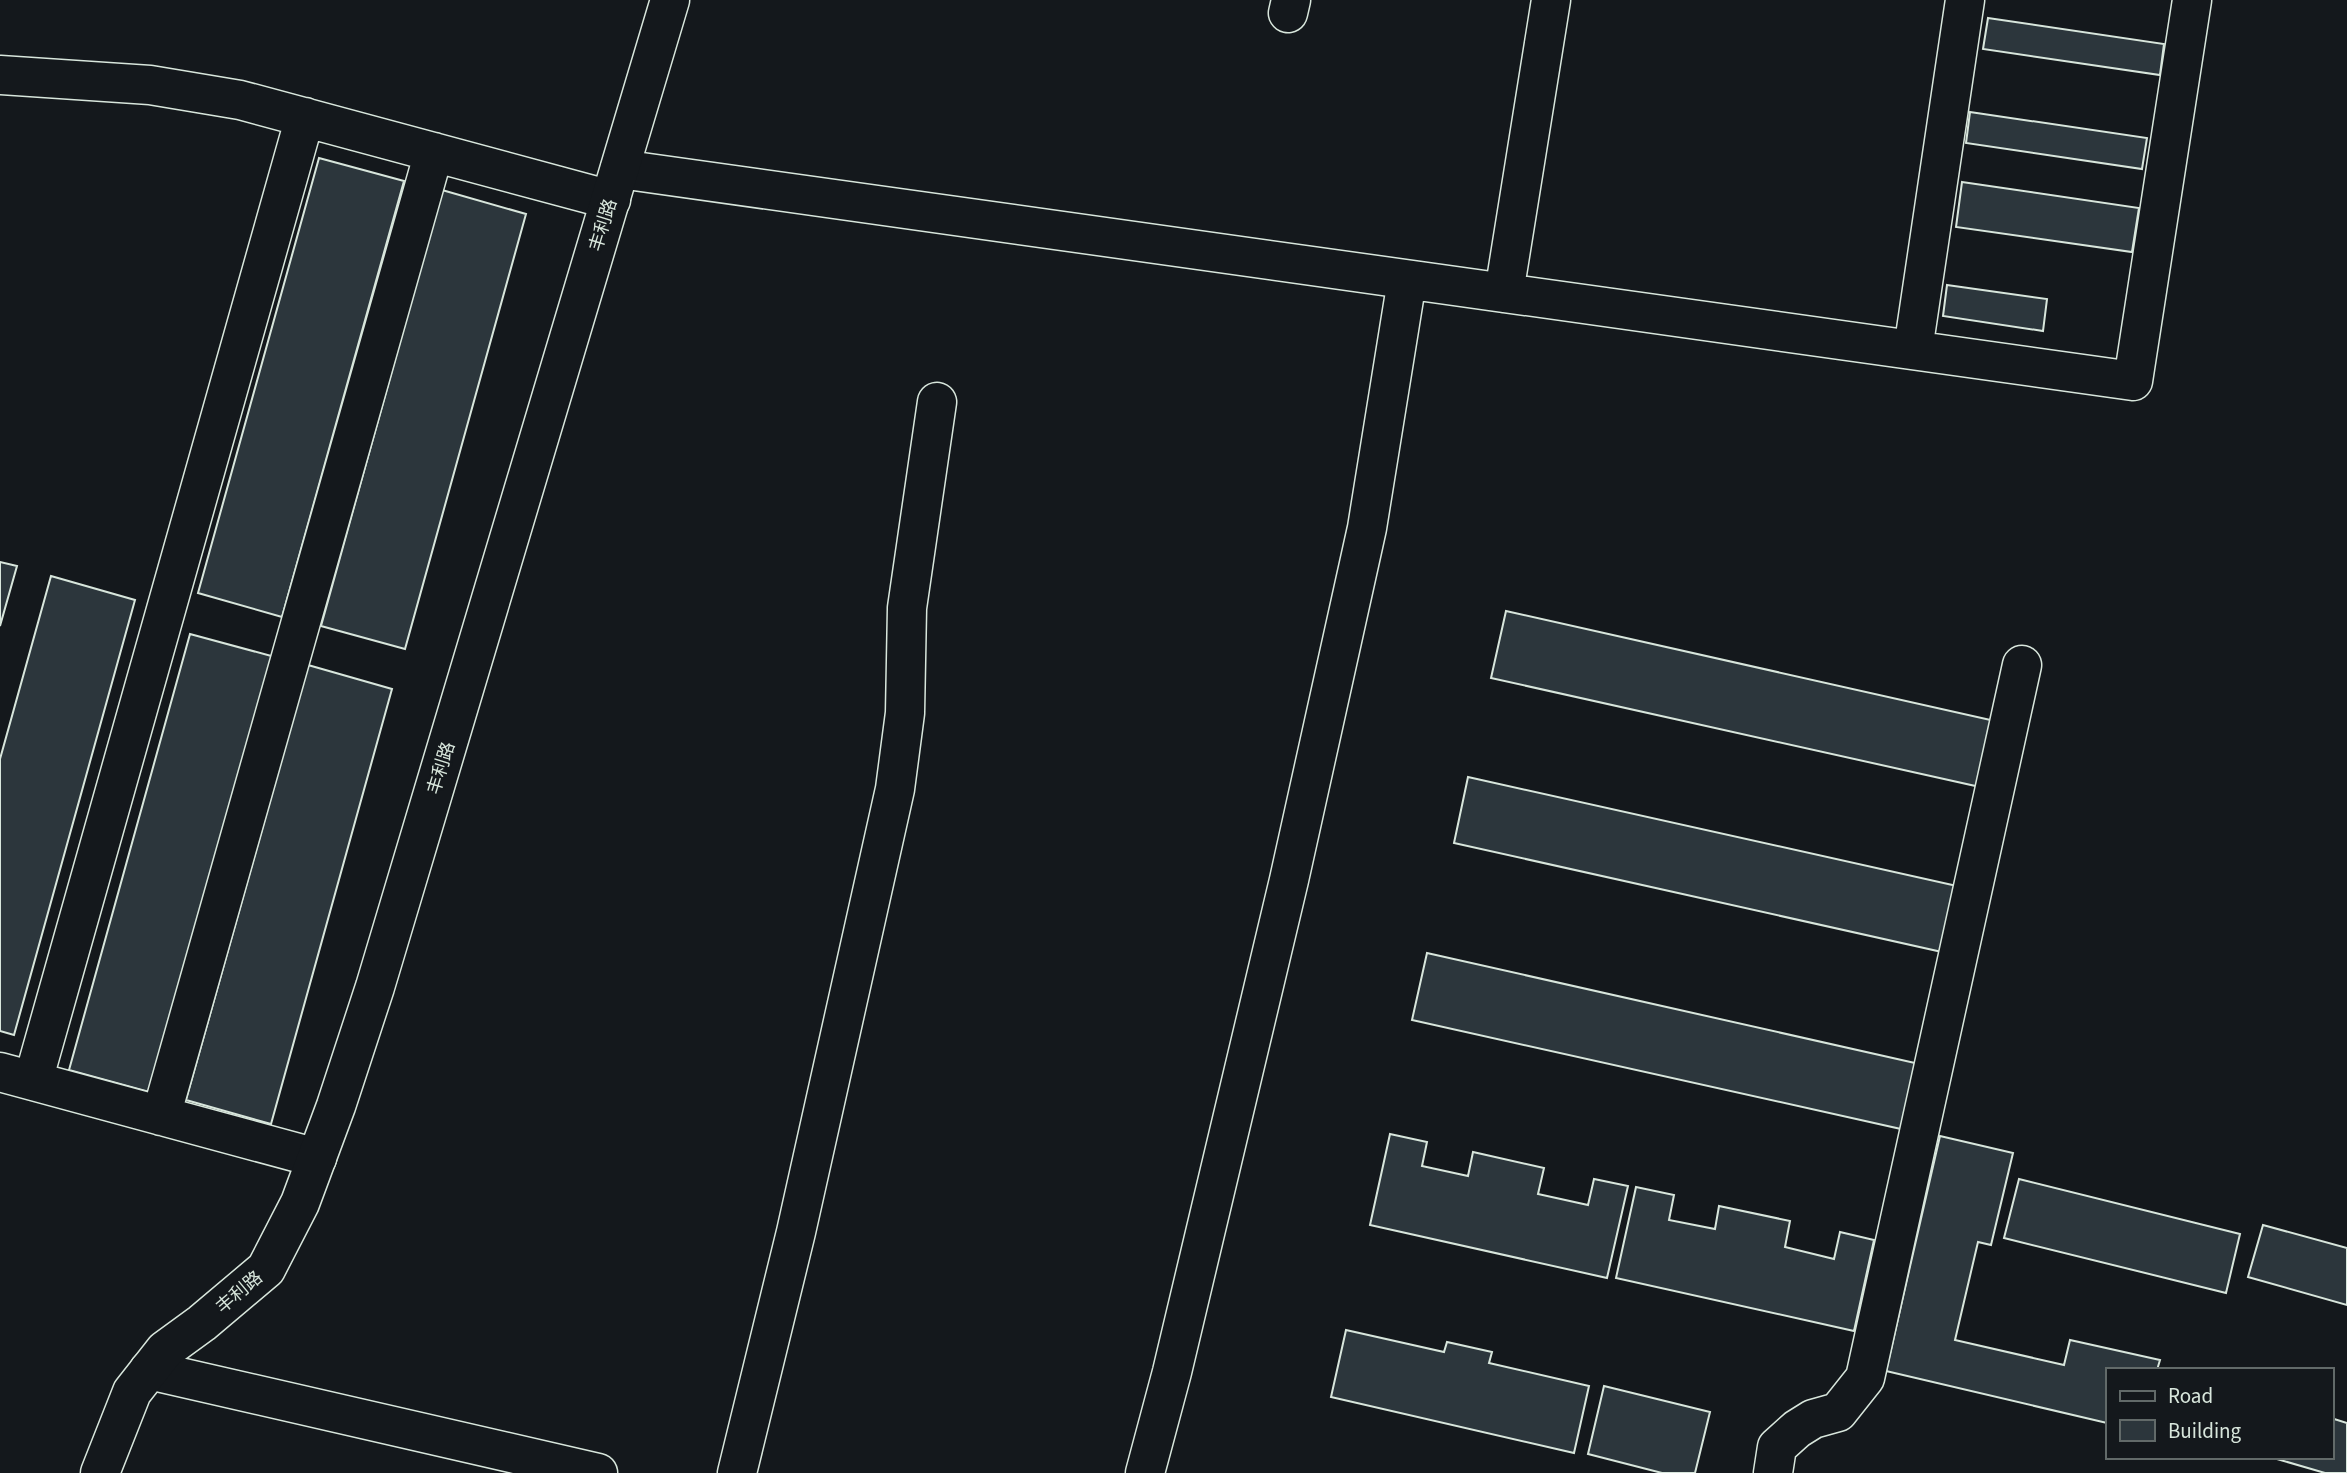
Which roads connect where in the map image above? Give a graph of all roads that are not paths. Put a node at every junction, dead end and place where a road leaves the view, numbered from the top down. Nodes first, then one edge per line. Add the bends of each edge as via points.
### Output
1 (670, 0) edge
2 (1551, 0) edge
3 (1965, 0) edge
4 (2192, 0) edge
5 (0, 75) edge
6 (305, 117) junction
7 (434, 152) junction
8 (615, 184) junction
9 (1407, 280) junction
10 (1504, 293) junction
11 (1913, 350) junction
12 (937, 402) dead end
13 (2022, 665) dead end
14 (17, 1077) edge
15 (162, 1116) junction
16 (317, 1158) junction
17 (149, 1370) junction
18 (100, 1473) edge
19 (598, 1473) edge
20 (737, 1473) edge
21 (1145, 1473) edge
22 (1773, 1473) edge

1 - 8 street, 丰利路
2 - 10 street
3 - 11 street
4 - 11 street via 2133,381
5 - 6 street via 150,85 240,100
6 - 7 street
6 - 14 street
7 - 8 street
7 - 15 street
8 - 9 street
8 - 16 street, 丰利路 via 375,987
9 - 10 street
9 - 21 street via 1367,528 1289,880
10 - 11 street
12 - 20 street via 907,608 905,713 895,789
13 - 22 street via 1865,1378 1838,1412 1813,1419 1777,1447
14 - 15 street
15 - 16 street
16 - 17 street, 丰利路 via 266,1269 165,1350
17 - 18 street, 丰利路 via 132,1392
17 - 19 street

